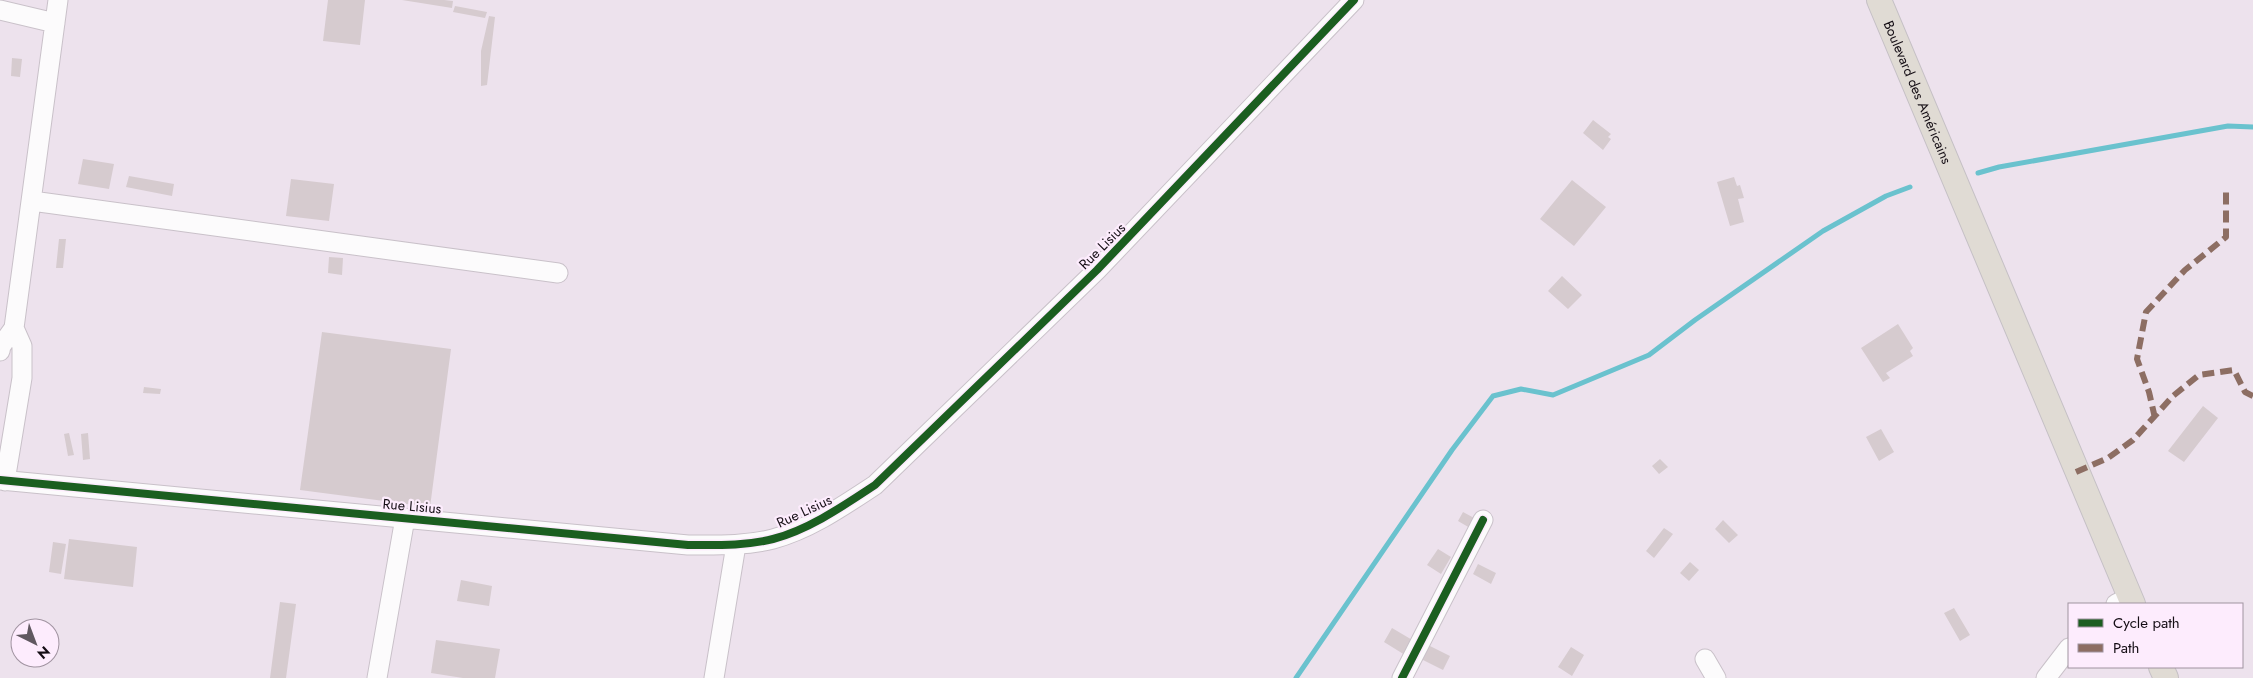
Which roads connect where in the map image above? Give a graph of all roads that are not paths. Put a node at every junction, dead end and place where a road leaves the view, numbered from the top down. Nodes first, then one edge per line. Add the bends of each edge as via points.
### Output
1 (58, 0) edge
2 (1354, 0) edge
3 (1879, 0) edge
4 (0, 10) edge
5 (55, 23) junction
6 (32, 201) junction
7 (558, 273) dead end
8 (14, 328) junction
9 (0, 351) edge
10 (3, 480) edge
11 (405, 518) junction
12 (1483, 520) dead end
13 (736, 545) junction
14 (2126, 602) edge
15 (2068, 649) edge
16 (1705, 659) dead end
17 (377, 678) edge
18 (714, 678) edge
19 (1402, 678) edge
20 (1716, 678) edge
21 (2046, 678) edge

1 - 5 street
2 - 13 street, Rue Lisius via 1097,270 875,485 837,510 793,532
3 - 14 main road, Boulevard des Américains via 2026,348
4 - 5 street
5 - 6 street
6 - 7 street
6 - 8 street
8 - 9 street
8 - 10 street via 22,346 22,378
10 - 11 street, Rue Lisius
11 - 13 street, Rue Lisius via 688,544
11 - 17 street
12 - 19 street
13 - 18 street
15 - 21 street
16 - 20 street

